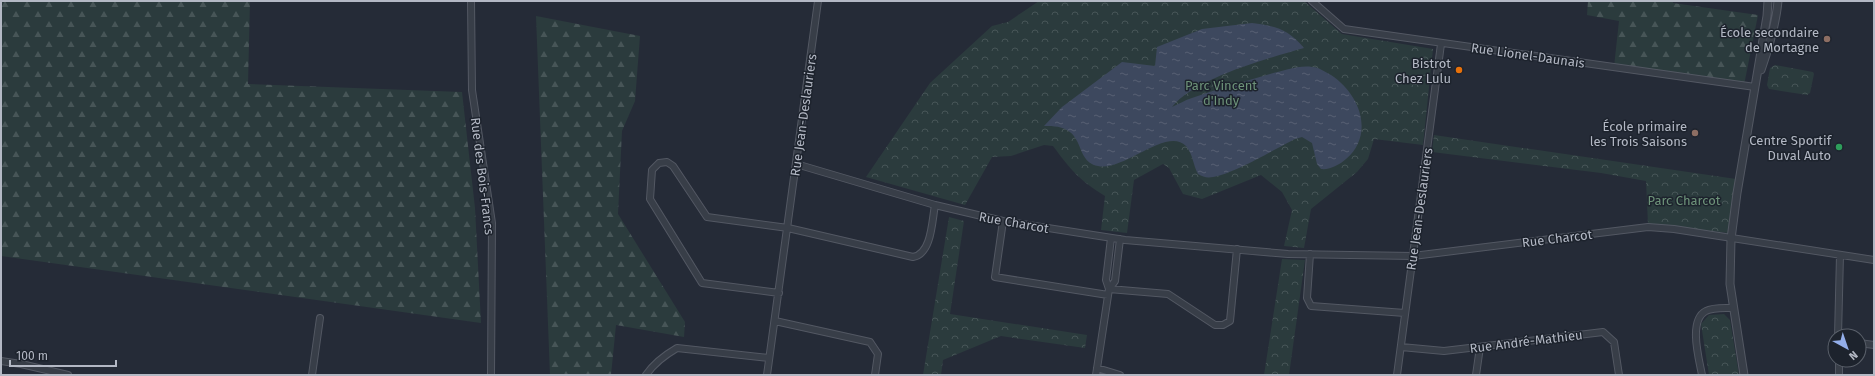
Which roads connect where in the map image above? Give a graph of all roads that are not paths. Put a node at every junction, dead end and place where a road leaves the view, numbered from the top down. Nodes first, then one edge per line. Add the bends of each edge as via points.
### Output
1 (470, 1) edge
2 (818, 1) edge
3 (1312, 1) edge
4 (1768, 1) edge
5 (1778, 1) edge
6 (1441, 44) junction
7 (1755, 87) junction
8 (796, 164) junction
9 (935, 205) junction
10 (1003, 221) junction
11 (788, 228) junction
12 (1111, 238) junction
13 (1120, 239) junction
14 (1731, 239) junction
15 (1237, 249) junction
16 (1310, 254) junction
17 (1840, 255) junction
18 (1413, 256) junction
19 (1874, 260) edge
20 (1108, 292) junction
21 (779, 293) junction
22 (1733, 308) junction
23 (1405, 313) junction
24 (320, 318) dead end
25 (775, 321) junction
26 (1838, 328) edge
27 (1401, 347) junction
28 (1480, 347) junction
29 (769, 358) junction
30 (1, 361) edge
31 (1097, 368) junction
32 (68, 375) edge
33 (312, 375) edge
34 (491, 375) edge
35 (646, 375) edge
36 (767, 375) edge
37 (875, 375) edge
38 (1096, 375) edge
39 (1120, 375) edge
40 (1397, 375) edge
41 (1476, 375) edge
42 (1619, 375) edge
43 (1702, 375) edge
44 (1744, 375) edge

1 - 34 street, Rue des Bois-Francs via 472,90 492,222
2 - 8 street, Rue Jean-Deslauriers
3 - 6 street, Rue Lionel-Daunais via 1344,29
4 - 7 street
5 - 7 street via 1770,48
6 - 7 street, Rue Lionel-Daunais
6 - 18 street, Rue Jean-Deslauriers
7 - 14 street
8 - 9 street, Rue Charcot
8 - 11 street, Rue Jean-Deslauriers
9 - 10 street, Rue Charcot
9 - 11 street via 926,249 919,256 913,257
10 - 12 street, Rue Charcot
10 - 20 street via 995,277
11 - 21 street, Rue Jean-Deslauriers
11 - 21 street via 707,217 673,166 667,162 659,163 652,170 650,199 702,283
12 - 13 street, Rue Charcot
12 - 20 street via 1106,280
13 - 15 street, Rue Charcot
13 - 20 street via 1114,281
14 - 17 street, Rue Charcot
14 - 18 street, Rue Charcot via 1648,227
14 - 22 street via 1730,284
15 - 16 street, Rue Charcot
15 - 20 street via 1230,321 1222,325 1215,325 1206,320 1168,294
16 - 18 street, Rue Charcot
16 - 23 street via 1306,298 1312,306
17 - 19 street, Rue Charcot
17 - 26 street
18 - 23 street, Rue Jean-Deslauriers
20 - 31 street
21 - 25 street, Rue Jean-Deslauriers
22 - 43 street via 1707,310 1696,322 1696,347
22 - 44 street
23 - 27 street, Rue Jean-Deslauriers
24 - 33 street
25 - 29 street, Rue Jean-Deslauriers
25 - 37 street via 870,342 878,354
27 - 28 street, Rue André-Mathieu via 1444,351
27 - 40 street, Rue Jean-Deslauriers
28 - 41 street
28 - 42 street, Rue André-Mathieu via 1603,332 1614,342
29 - 35 street via 677,348 654,365
29 - 36 street, Rue Jean-Deslauriers
30 - 32 street
31 - 38 street
31 - 39 street

